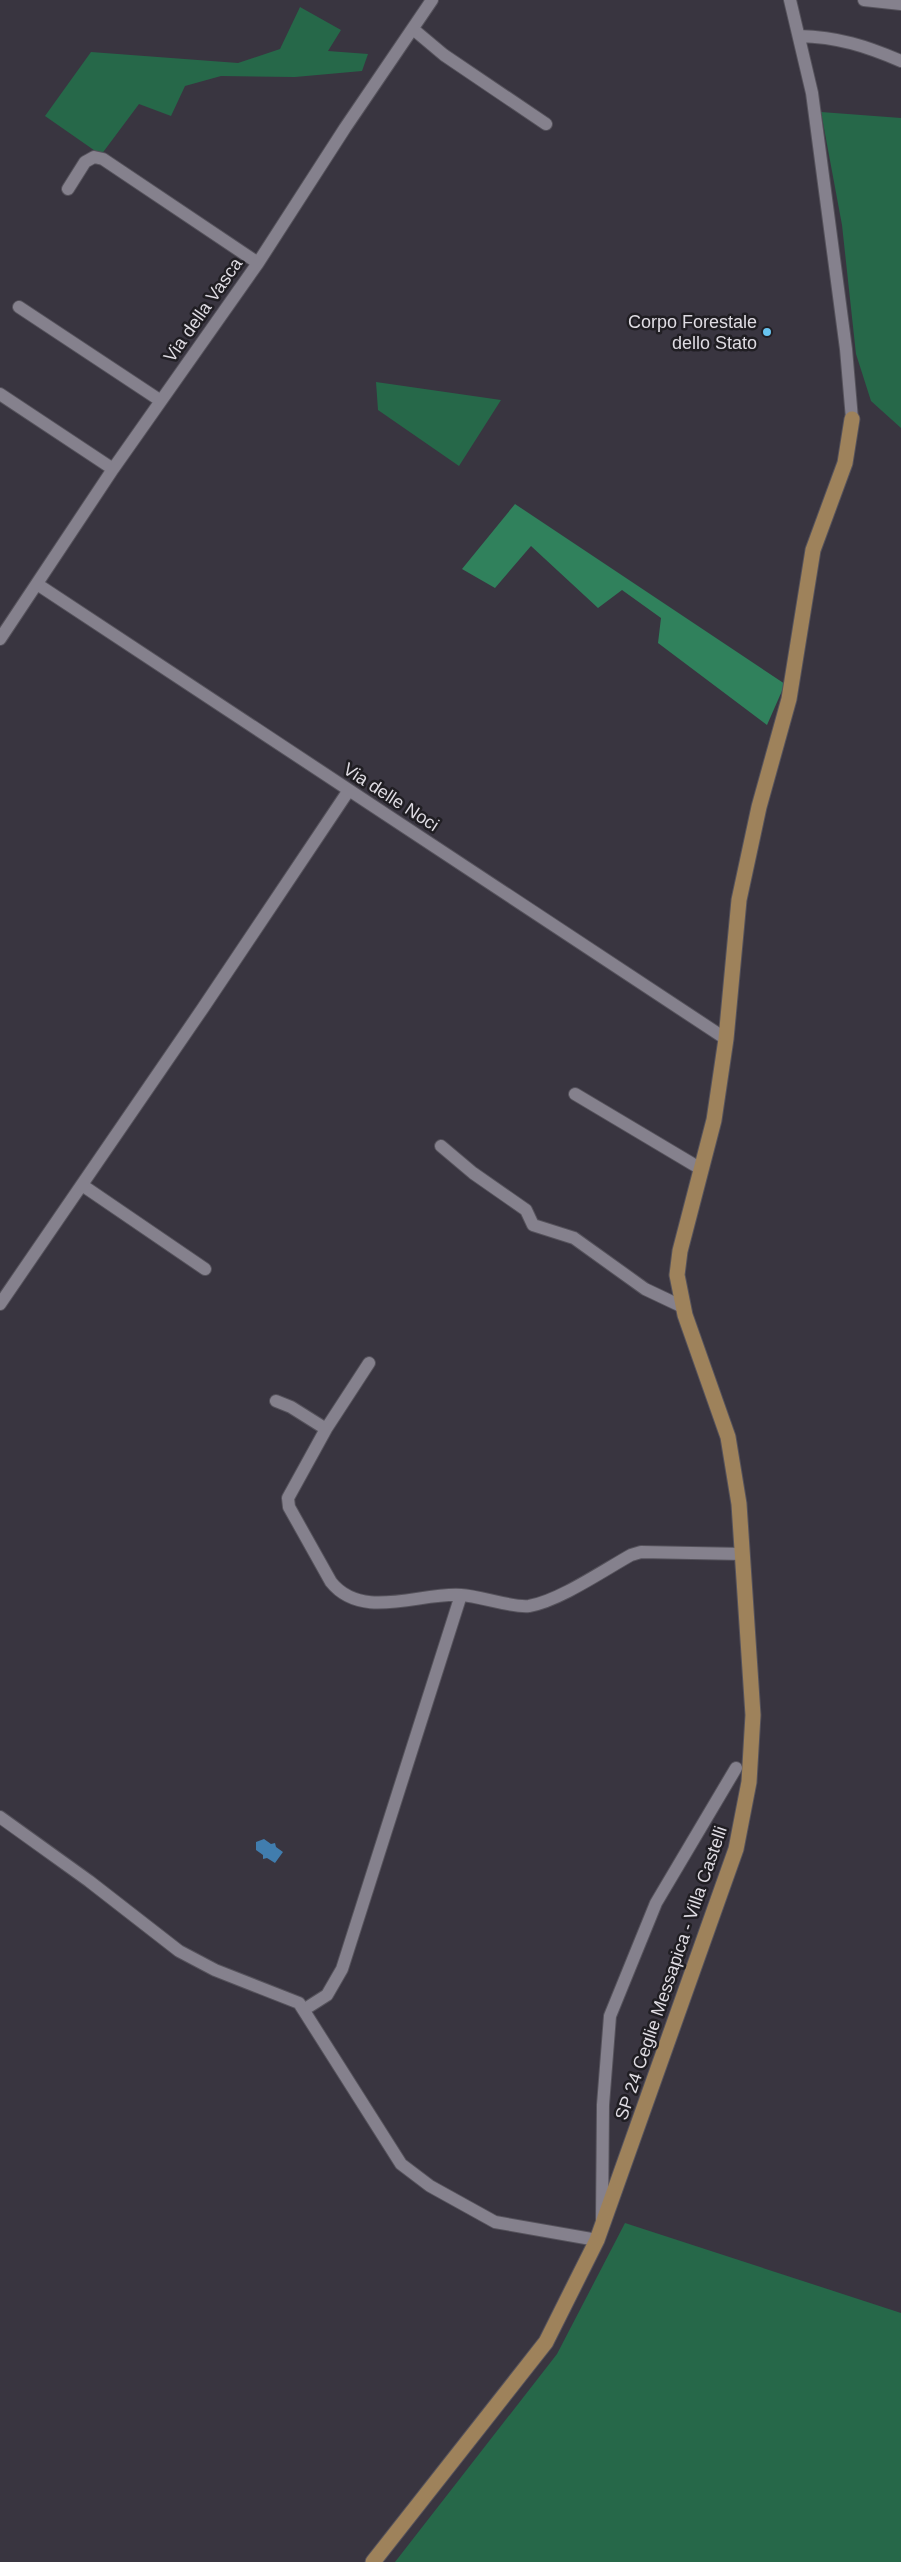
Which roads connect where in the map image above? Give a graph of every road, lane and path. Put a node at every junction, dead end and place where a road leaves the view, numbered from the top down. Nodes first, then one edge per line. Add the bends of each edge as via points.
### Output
1 (432, 0) edge
2 (790, 0) edge
3 (864, 0) edge
4 (901, 4) edge
5 (413, 29) junction
6 (799, 36) junction
7 (901, 61) edge
8 (546, 124) dead end
9 (68, 189) dead end
10 (258, 263) junction
11 (19, 307) dead end
12 (0, 394) edge
13 (161, 401) junction
14 (852, 419) joint
15 (113, 469) junction
16 (36, 584) junction
17 (0, 639) edge
18 (349, 790) junction
19 (726, 1039) junction
20 (575, 1094) dead end
21 (441, 1146) dead end
22 (702, 1169) junction
23 (82, 1185) junction
24 (205, 1269) dead end
25 (0, 1304) edge
26 (683, 1307) junction
27 (368, 1363) dead end
28 (276, 1401) dead end
29 (326, 1429) junction
30 (743, 1554) junction
31 (461, 1595) junction
32 (736, 1768) dead end
33 (730, 1781) junction
34 (749, 1782) junction
35 (1, 1820) edge
36 (304, 2009) junction
37 (600, 2234) junction
38 (373, 2562) edge

1 - 5 street, Via della Vasca
2 - 6 street
3 - 4 street
5 - 8 street via 444,55
5 - 10 street, Via della Vasca
6 - 7 street via 831,37
6 - 14 street via 812,93
9 - 10 street via 85,162 94,157 103,159
10 - 13 street, Via della Vasca
11 - 13 street
12 - 15 street
13 - 15 street, Via della Vasca
14 - 19 main road, SP 24 Ceglie Messapica - Villa Castelli via 845,463 813,550 789,699 759,806 739,900
15 - 16 street, Via della Vasca
16 - 17 street, Via della Vasca
16 - 18 street, Via delle Noci
18 - 19 street, Via delle Noci
18 - 23 street
19 - 22 main road, SP 24 Ceglie Messapica - Villa Castelli via 714,1120
20 - 22 street
21 - 26 street via 526,1210 533,1225 574,1238 645,1289
22 - 26 main road, SP 24 Ceglie Messapica - Villa Castelli via 680,1251 677,1275
23 - 24 street
23 - 25 street
26 - 30 main road, SP 24 Ceglie Messapica - Villa Castelli via 728,1437 734,1464
27 - 29 street
28 - 29 street
29 - 31 street via 288,1498 289,1507 338,1591 350,1599 376,1602
30 - 31 street via 641,1552 553,1598 528,1606
30 - 34 main road, SP 24 Ceglie Messapica - Villa Castelli via 754,1694
31 - 36 street via 342,1969 327,1995
32 - 33 street
33 - 34 street
33 - 37 street via 656,1903 610,2016 603,2105
34 - 37 main road, SP 24 Ceglie Messapica - Villa Castelli via 736,1850
35 - 36 street via 89,1881 179,1951 215,1970 299,2003
36 - 37 street via 401,2164 430,2186 495,2222
37 - 38 main road, SP 24 Ceglie Messapica - Villa Castelli via 546,2342

